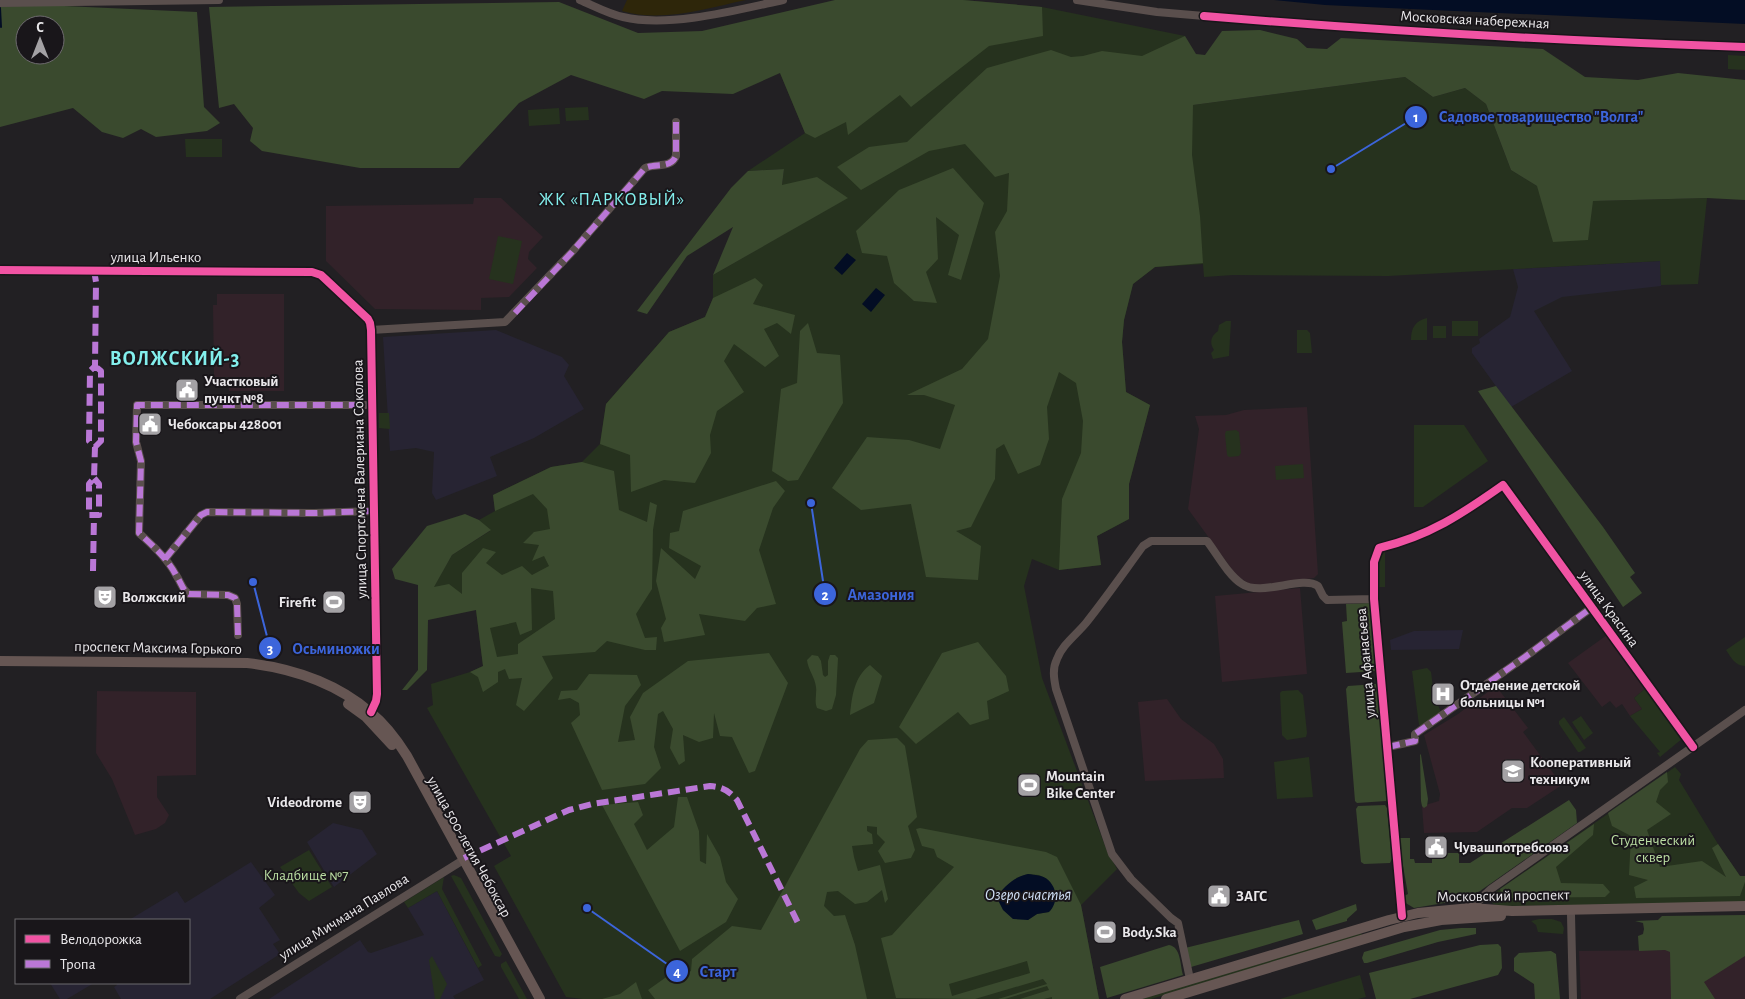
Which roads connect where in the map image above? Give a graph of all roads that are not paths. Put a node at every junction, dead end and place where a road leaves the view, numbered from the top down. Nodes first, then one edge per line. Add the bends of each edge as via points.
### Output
1 (219, 0) edge
2 (580, 0) edge
3 (784, 0) edge
4 (1077, 0) edge
5 (0, 3) edge
6 (1745, 47) edge
7 (676, 122) dead end
8 (0, 270) edge
9 (372, 330) junction
10 (372, 405) junction
11 (1504, 485) joint
12 (374, 510) junction
13 (165, 558) junction
14 (1374, 599) junction
15 (1591, 608) junction
16 (238, 635) dead end
17 (0, 662) edge
18 (90, 664) junction
19 (0, 666) edge
20 (1745, 710) edge
21 (368, 714) junction
22 (1388, 747) junction
23 (1693, 747) junction
24 (462, 860) junction
25 (1745, 906) edge
26 (1745, 912) edge
27 (1470, 913) junction
28 (1571, 915) junction
29 (1402, 916) junction
30 (1404, 927) junction
31 (1362, 928) junction
32 (1365, 939) junction
33 (513, 954) junction
34 (1190, 979) junction
35 (240, 999) edge
36 (534, 999) edge
37 (540, 999) edge
38 (1125, 999) edge
39 (1166, 999) edge
40 (1573, 999) edge

1 - 5 street
2 - 3 street via 625,18 658,21
4 - 6 street, Московская набережная via 1157,12 1309,25
7 - 9 street via 674,161 644,168 572,252 505,322
8 - 9 street, улица Ильенко via 312,272 321,275 368,319
9 - 10 street, улица Спортсмена Валериана Соколова
10 - 12 street, улица Спортсмена Валериана Соколова
10 - 13 street via 137,405 139,533
11 - 14 street, улица Афанасьева via 1435,529 1380,548 1374,562
11 - 15 street, улица Красина
12 - 13 street via 207,512
12 - 21 street, улица Спортсмена Валериана Соколова via 377,694
13 - 16 street via 190,594 235,598
14 - 22 street, улица Афанасьева
14 - 34 street, улица Афанасьева via 1327,600 1318,586 1310,583 1248,587 1239,583 1207,541 1151,541 1143,546 1103,602 1060,652 1054,666 1056,689 1112,854 1131,879 1178,923
15 - 22 street via 1415,734 1415,741
15 - 23 street, улица Красина
17 - 18 main road, проспект Максима Горького
18 - 19 main road, проспект Максима Горького
18 - 21 main road, проспект Максима Горького via 246,666 284,670 324,683 344,694
20 - 23 street
21 - 24 main road, проспект Максима Горького via 400,745
22 - 29 street, улица Афанасьева
23 - 27 street via 1485,894
24 - 33 main road, улица 500-летия Чебоксар
24 - 35 street, улица Мичмана Павлова
25 - 27 main road, Московский проспект
26 - 28 main road, Московский проспект
27 - 28 main road, Московский проспект
27 - 29 main road, Московский проспект via 1447,909
27 - 30 main road, Московский проспект
28 - 40 street
29 - 30 main road, улица Афанасьева
29 - 31 main road, Московский проспект
30 - 32 main road, Московский проспект
31 - 32 main road via 1366,931
31 - 34 main road, Московский проспект
32 - 39 main road, Московский проспект
33 - 36 main road, улица 500-летия Чебоксар
33 - 37 main road, улица 500-летия Чебоксар
34 - 38 main road, Московский проспект

